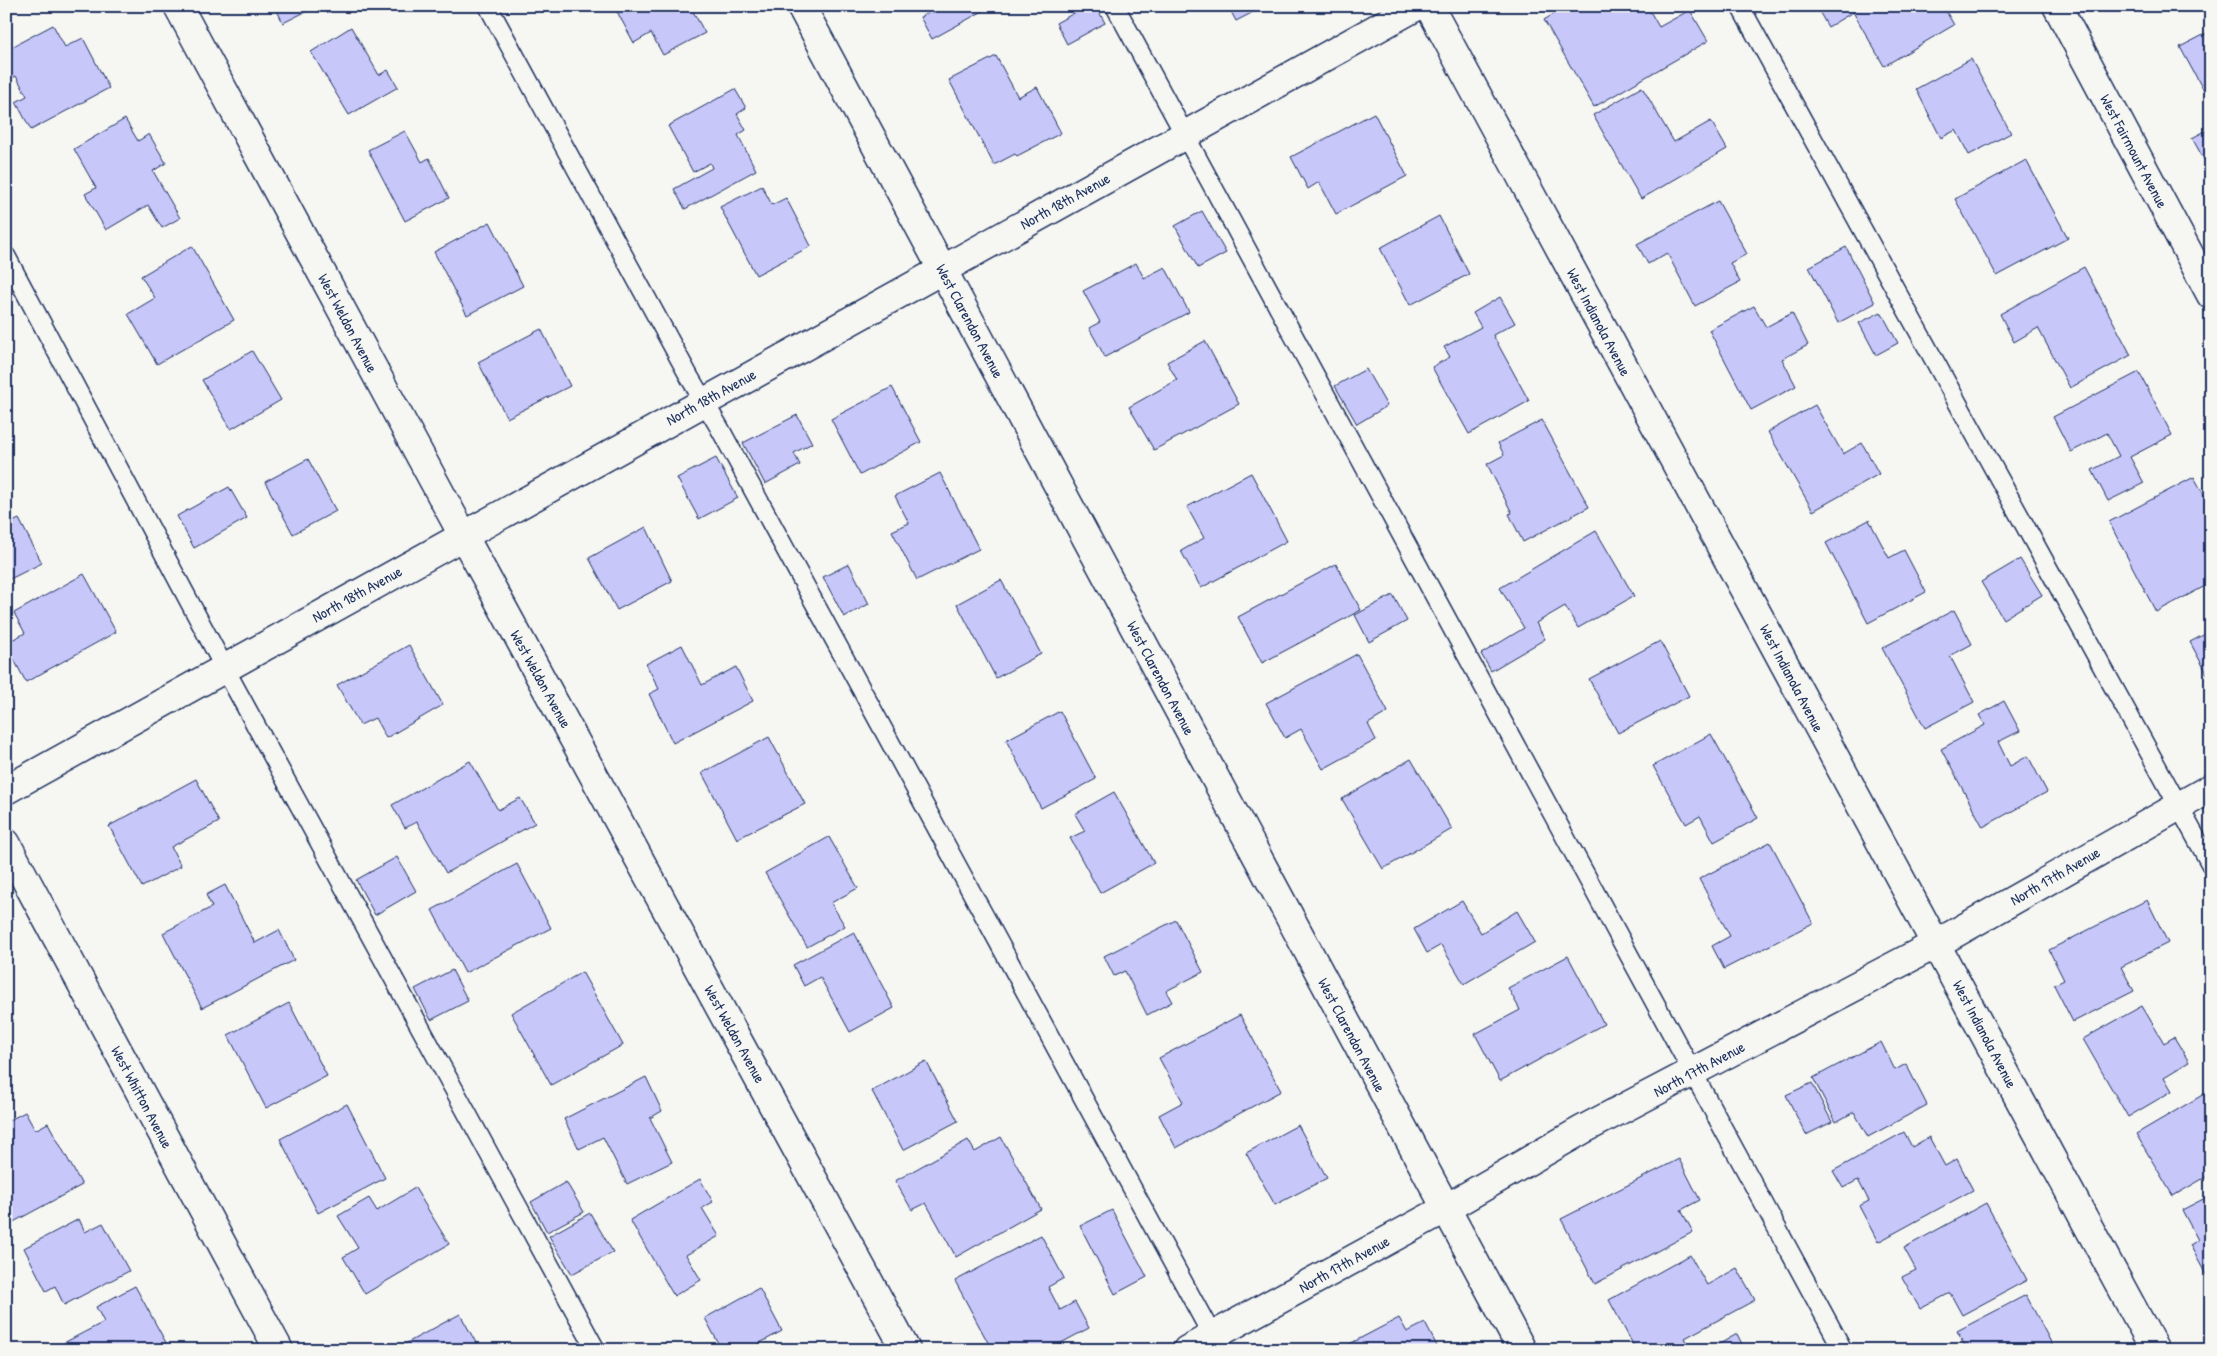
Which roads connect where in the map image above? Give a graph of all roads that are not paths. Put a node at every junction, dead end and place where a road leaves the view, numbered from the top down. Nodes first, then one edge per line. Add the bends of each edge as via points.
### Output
1 (178, 6) edge
2 (488, 6) edge
3 (801, 6) edge
4 (1115, 6) edge
5 (1417, 6) edge
6 (1429, 6) edge
7 (1740, 6) edge
8 (2057, 6) edge
9 (1184, 135) junction
10 (6, 256) edge
11 (942, 269) junction
12 (2211, 295) edge
13 (704, 402) junction
14 (463, 535) junction
15 (224, 668) junction
16 (2211, 788) edge
17 (6, 790) edge
18 (2180, 805) junction
19 (6, 843) edge
20 (2211, 865) edge
21 (1936, 944) junction
22 (1692, 1072) junction
23 (1445, 1209) junction
24 (1216, 1343) edge
25 (279, 1350) edge
26 (596, 1350) edge
27 (906, 1350) edge
28 (1187, 1350) edge
29 (1522, 1350) edge
30 (1843, 1350) edge
31 (2155, 1350) edge

1 - 14 street, West Weldon Avenue
2 - 13 lane
3 - 11 street, West Clarendon Avenue
4 - 9 lane
5 - 9 street, North 18th Avenue
6 - 21 street, West Indianola Avenue
7 - 18 lane
8 - 12 street, West Fairmount Avenue
9 - 11 street, North 18th Avenue
9 - 22 lane
10 - 15 lane
11 - 13 street, North 18th Avenue
11 - 23 street, West Clarendon Avenue
13 - 14 street, North 18th Avenue
13 - 24 lane
14 - 15 street, North 18th Avenue
14 - 27 street, West Weldon Avenue
15 - 17 street, North 18th Avenue
15 - 26 lane
16 - 18 street, North 17th Avenue
18 - 20 lane
18 - 21 street, North 17th Avenue
19 - 25 street, West Whitton Avenue
21 - 22 street, North 17th Avenue
21 - 31 street, West Indianola Avenue
22 - 23 street, North 17th Avenue via 1582,1130
22 - 30 lane
23 - 24 street, North 17th Avenue
23 - 29 street, West Clarendon Avenue
24 - 28 street, North 17th Avenue

